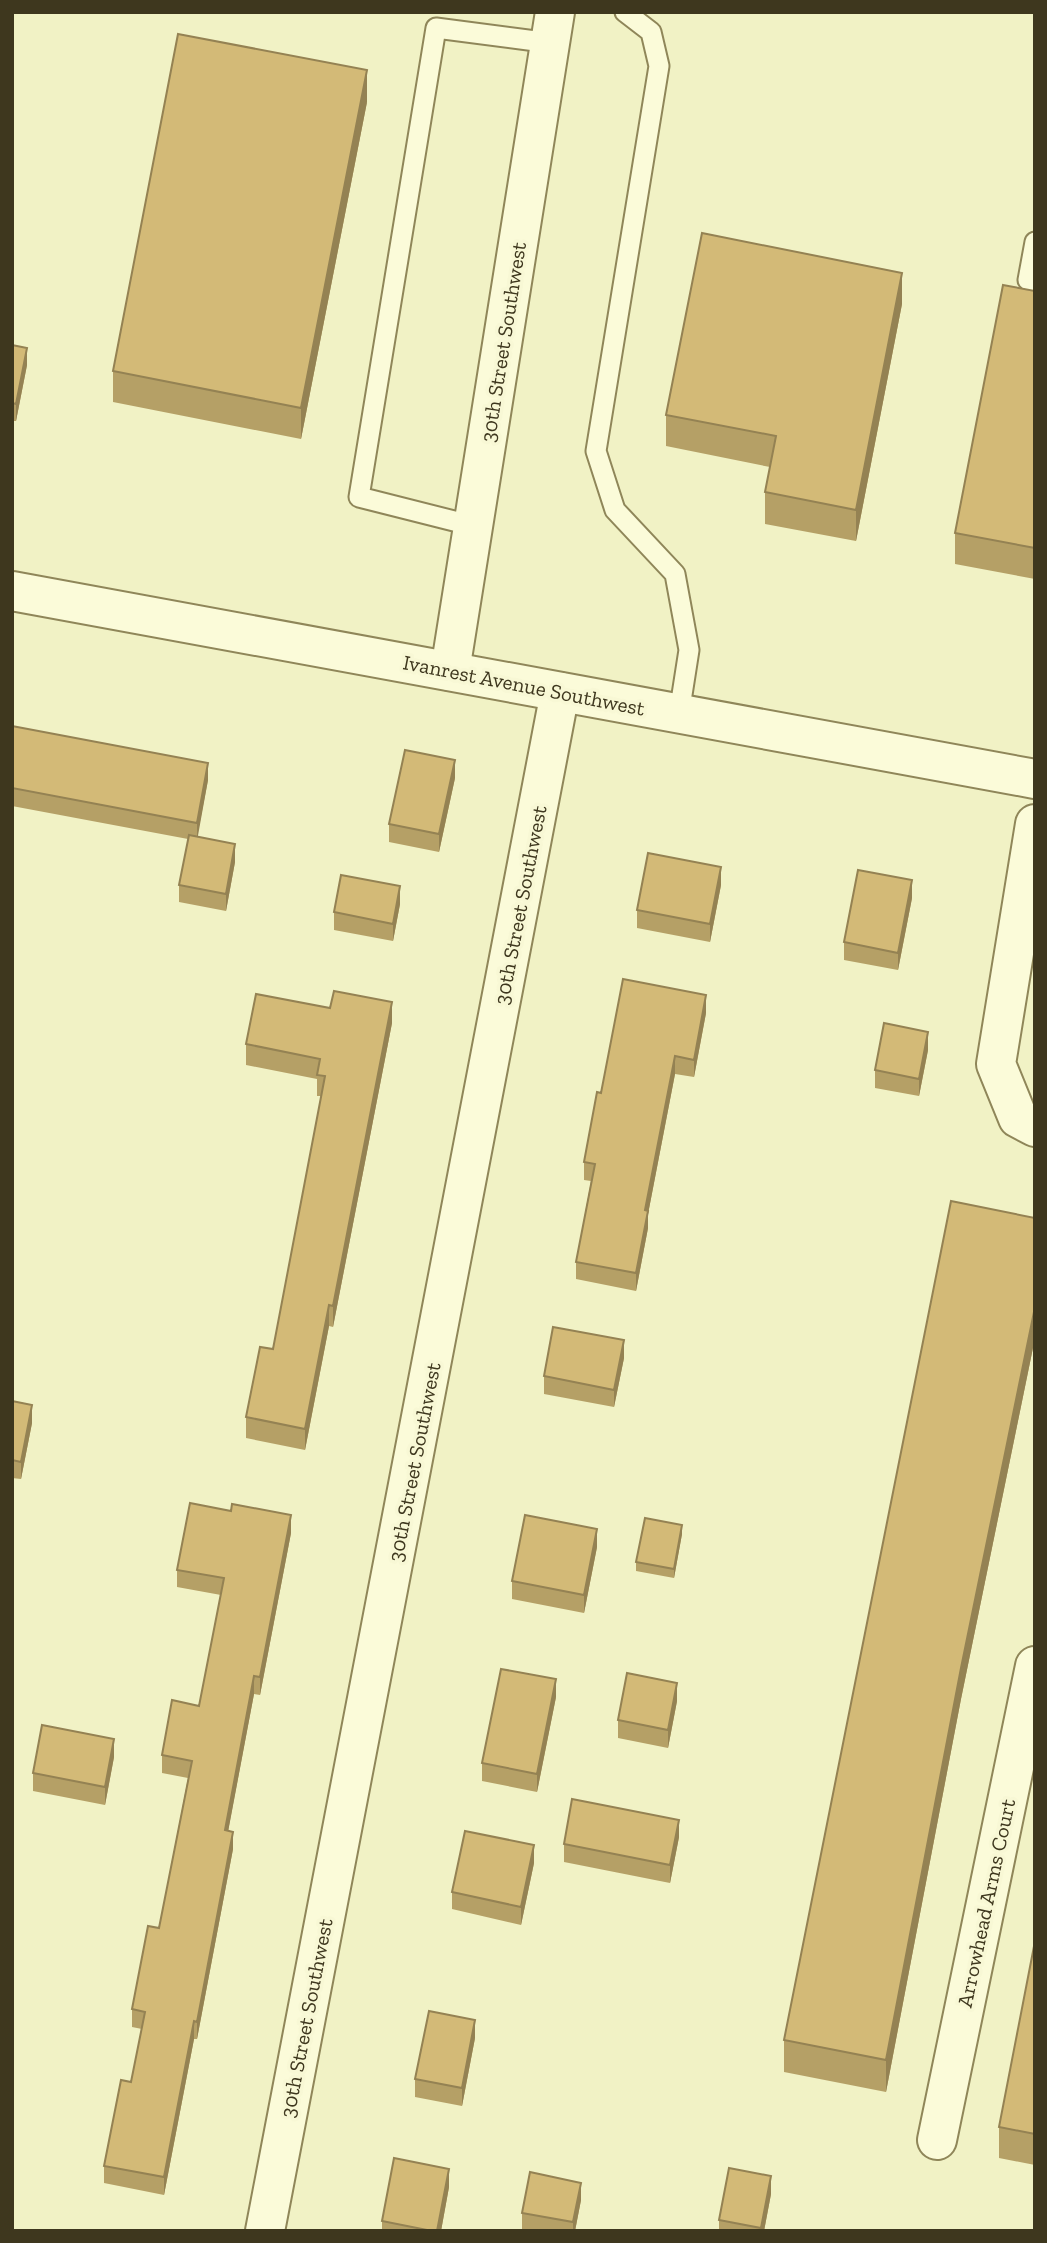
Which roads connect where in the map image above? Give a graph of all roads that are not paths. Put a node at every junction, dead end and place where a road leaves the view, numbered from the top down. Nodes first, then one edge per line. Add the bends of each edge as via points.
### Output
1 (625, 12) edge
2 (553, 28) edge
3 (1035, 242) edge
4 (1035, 281) edge
5 (474, 526) junction
6 (12, 591) edge
7 (450, 671) junction
8 (560, 692) junction
9 (679, 714) junction
10 (1035, 779) edge
11 (1035, 824) edge
12 (1035, 1126) edge
13 (1035, 1665) edge
14 (937, 2140) dead end
15 (265, 2231) edge

1 - 9 lane via 651,32 659,66 596,451 615,510 675,574 689,650
2 - 5 street, 30th Street Southwest
2 - 5 lane via 436,28 359,497
3 - 4 lane via 1028,280
5 - 7 street, 30th Street Southwest
6 - 7 street, Ivanrest Avenue Southwest
7 - 8 street, Ivanrest Avenue Southwest
8 - 9 street, Ivanrest Avenue Southwest
8 - 15 street, 30th Street Southwest
9 - 10 street, Ivanrest Avenue Southwest
11 - 12 street via 996,1064 1018,1118
13 - 14 street, Arrowhead Arms Court

